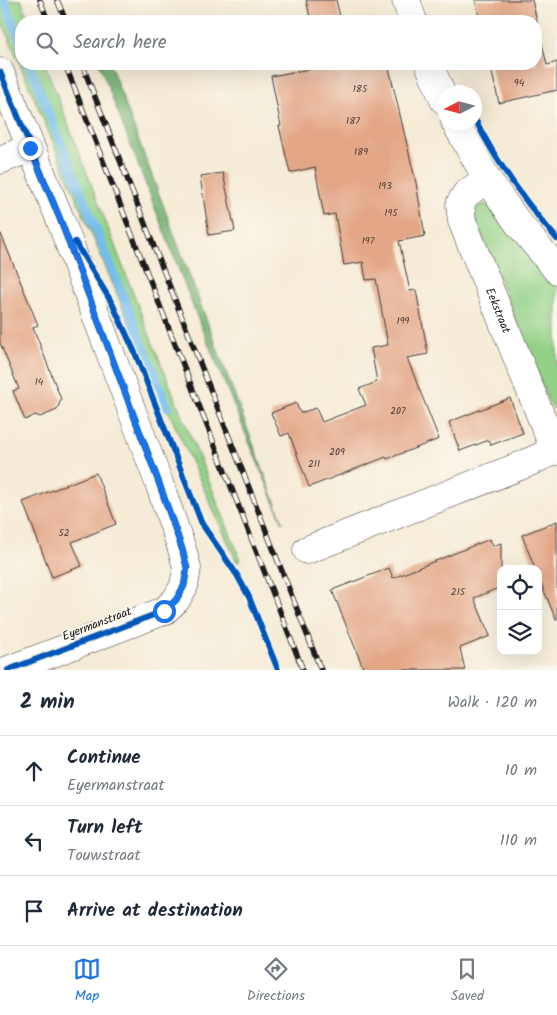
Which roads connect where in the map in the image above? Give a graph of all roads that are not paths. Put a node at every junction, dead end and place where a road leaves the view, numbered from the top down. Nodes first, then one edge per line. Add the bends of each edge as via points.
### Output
1 (406, 0) edge
2 (411, 15) edge
3 (432, 70) edge
4 (0, 72) edge
5 (438, 85) edge
6 (459, 130) edge
7 (30, 148) junction
8 (0, 160) edge
9 (487, 179) junction
10 (557, 270) edge
11 (556, 450) edge
12 (307, 550) dead end
13 (8, 670) edge

1 - 2 street
3 - 5 street
4 - 7 street
6 - 9 street
7 - 8 street
7 - 13 street, Eyermanstraat via 159,483 187,568 184,586 164,611
9 - 10 street
9 - 11 street, Eekstraat via 466,194 460,204 462,221
11 - 12 street, Eekstraat

